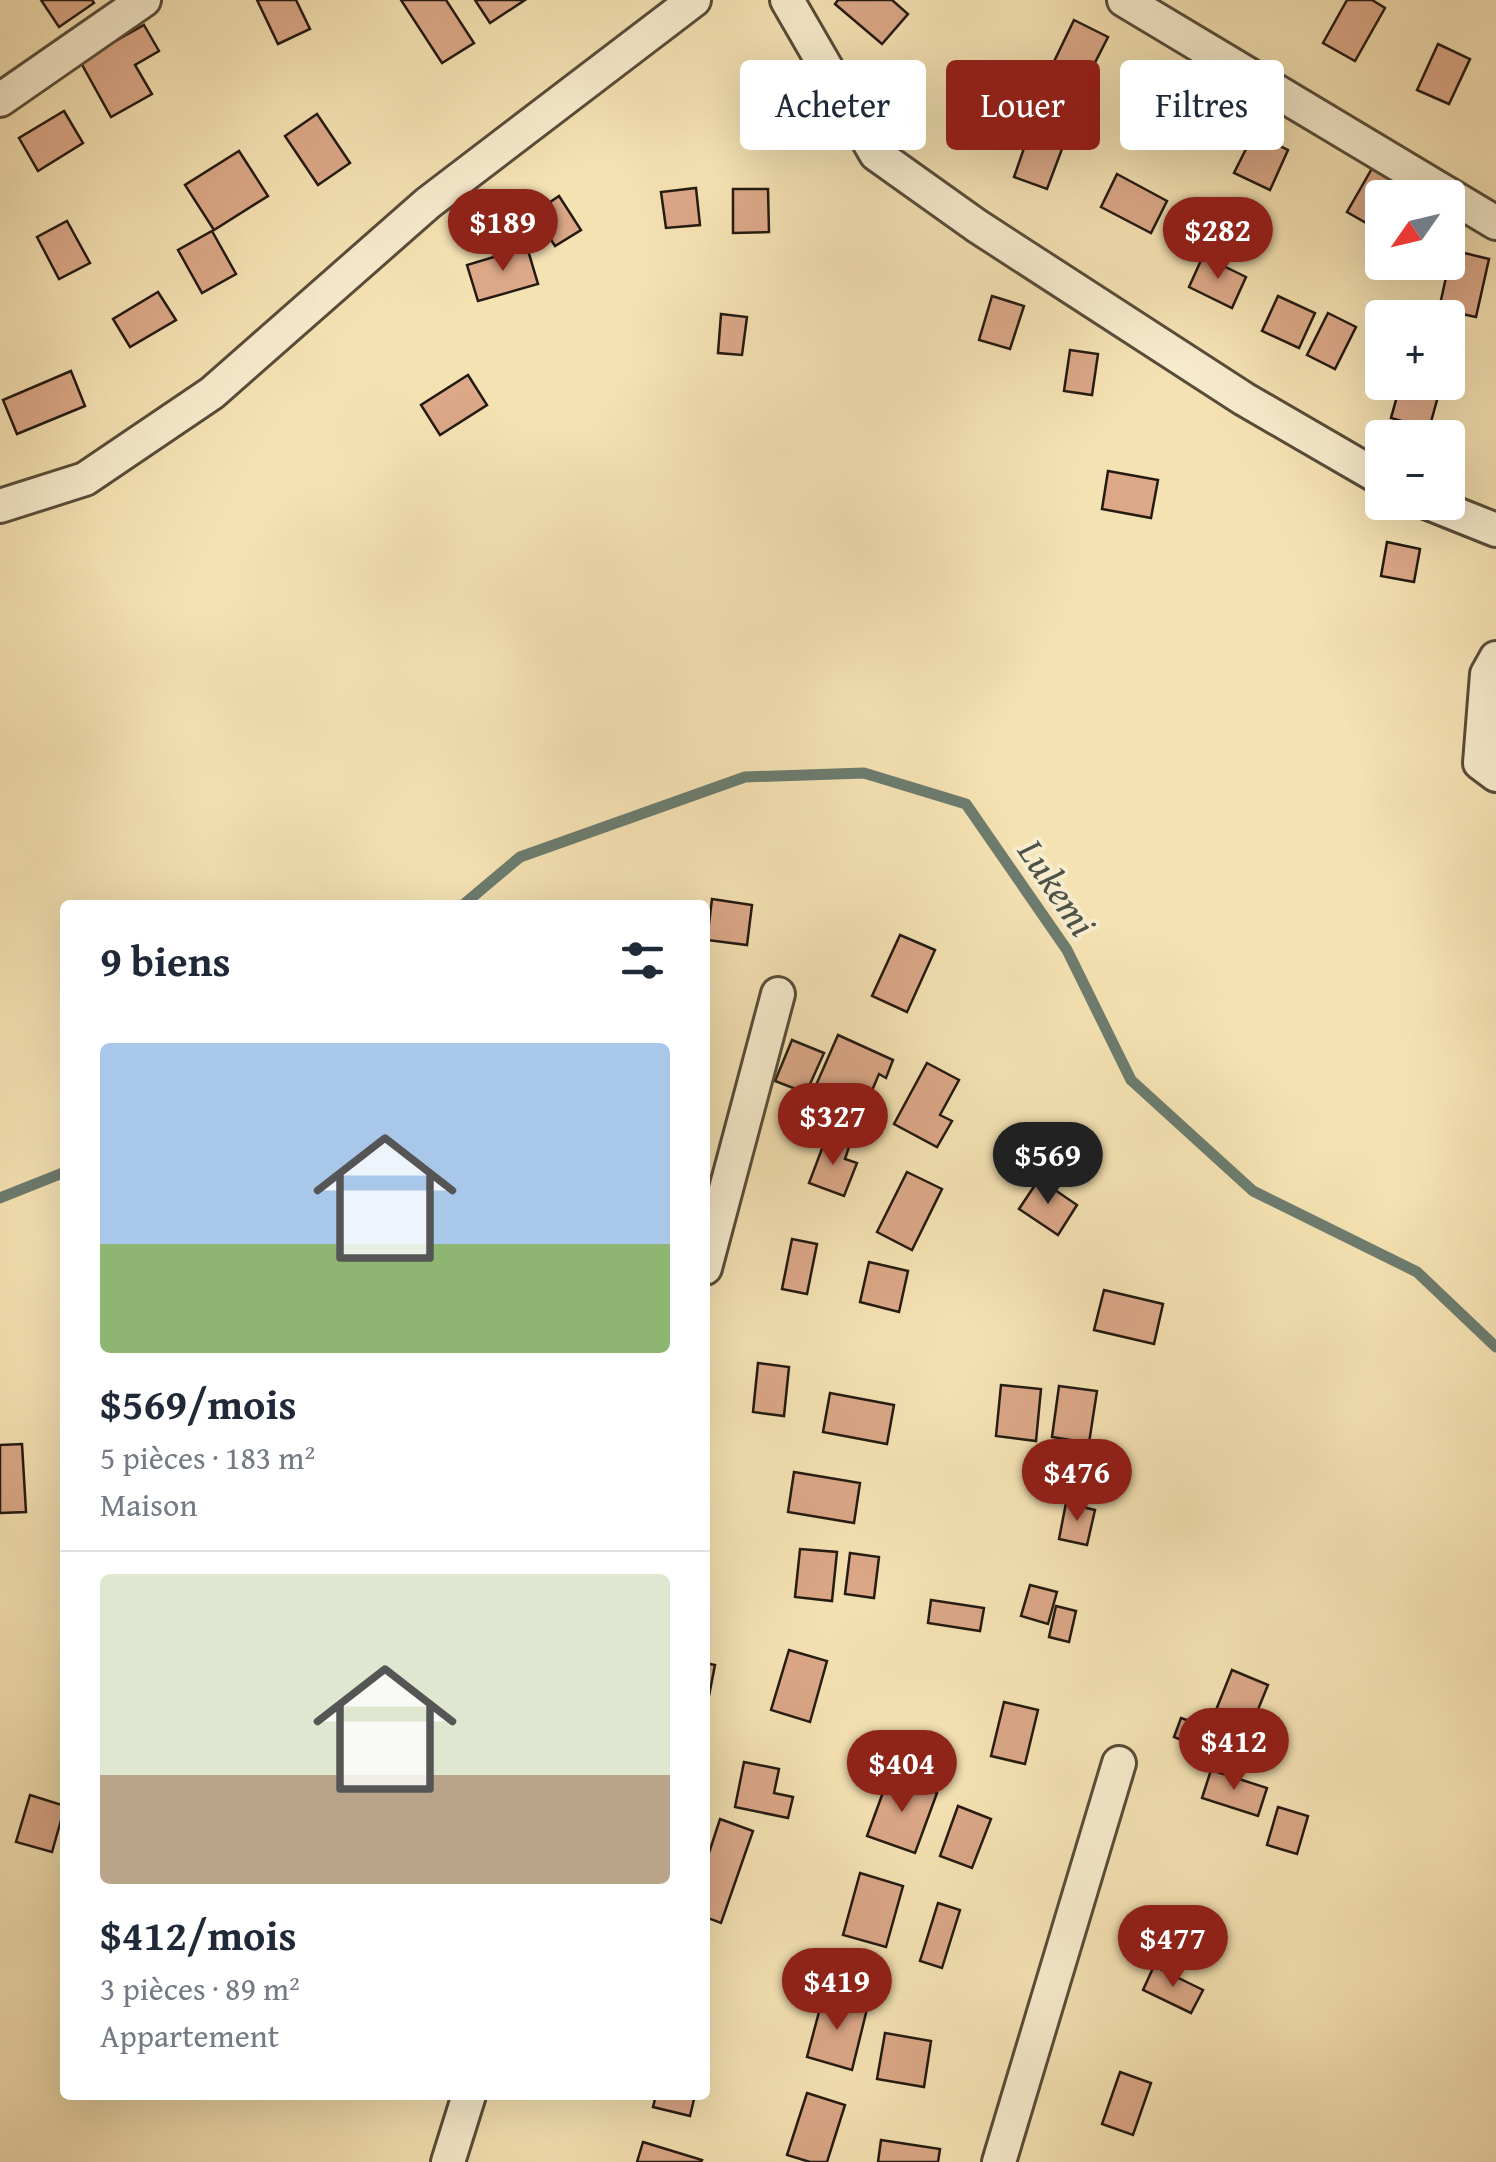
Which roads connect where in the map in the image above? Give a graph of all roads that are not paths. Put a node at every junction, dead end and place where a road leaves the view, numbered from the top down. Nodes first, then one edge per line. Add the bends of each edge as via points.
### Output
1 (144, 0) edge
2 (694, 0) edge
3 (787, 0) edge
4 (1124, 0) edge
5 (0, 100) edge
6 (1496, 224) edge
7 (1365, 469) edge
8 (0, 506) edge
9 (1465, 518) edge
10 (1496, 530) edge
11 (1496, 658) edge
12 (1496, 775) edge
13 (778, 994) dead end
14 (710, 1249) edge
15 (1119, 1763) dead end
16 (467, 2100) edge
17 (448, 2162) edge
18 (998, 2162) edge

1 - 5 street
2 - 8 street via 428,202 212,393 85,479
3 - 7 street via 876,154 1244,399
4 - 6 street
9 - 10 street
11 - 12 street via 1487,674 1480,763
13 - 14 street
15 - 18 street
16 - 17 street

